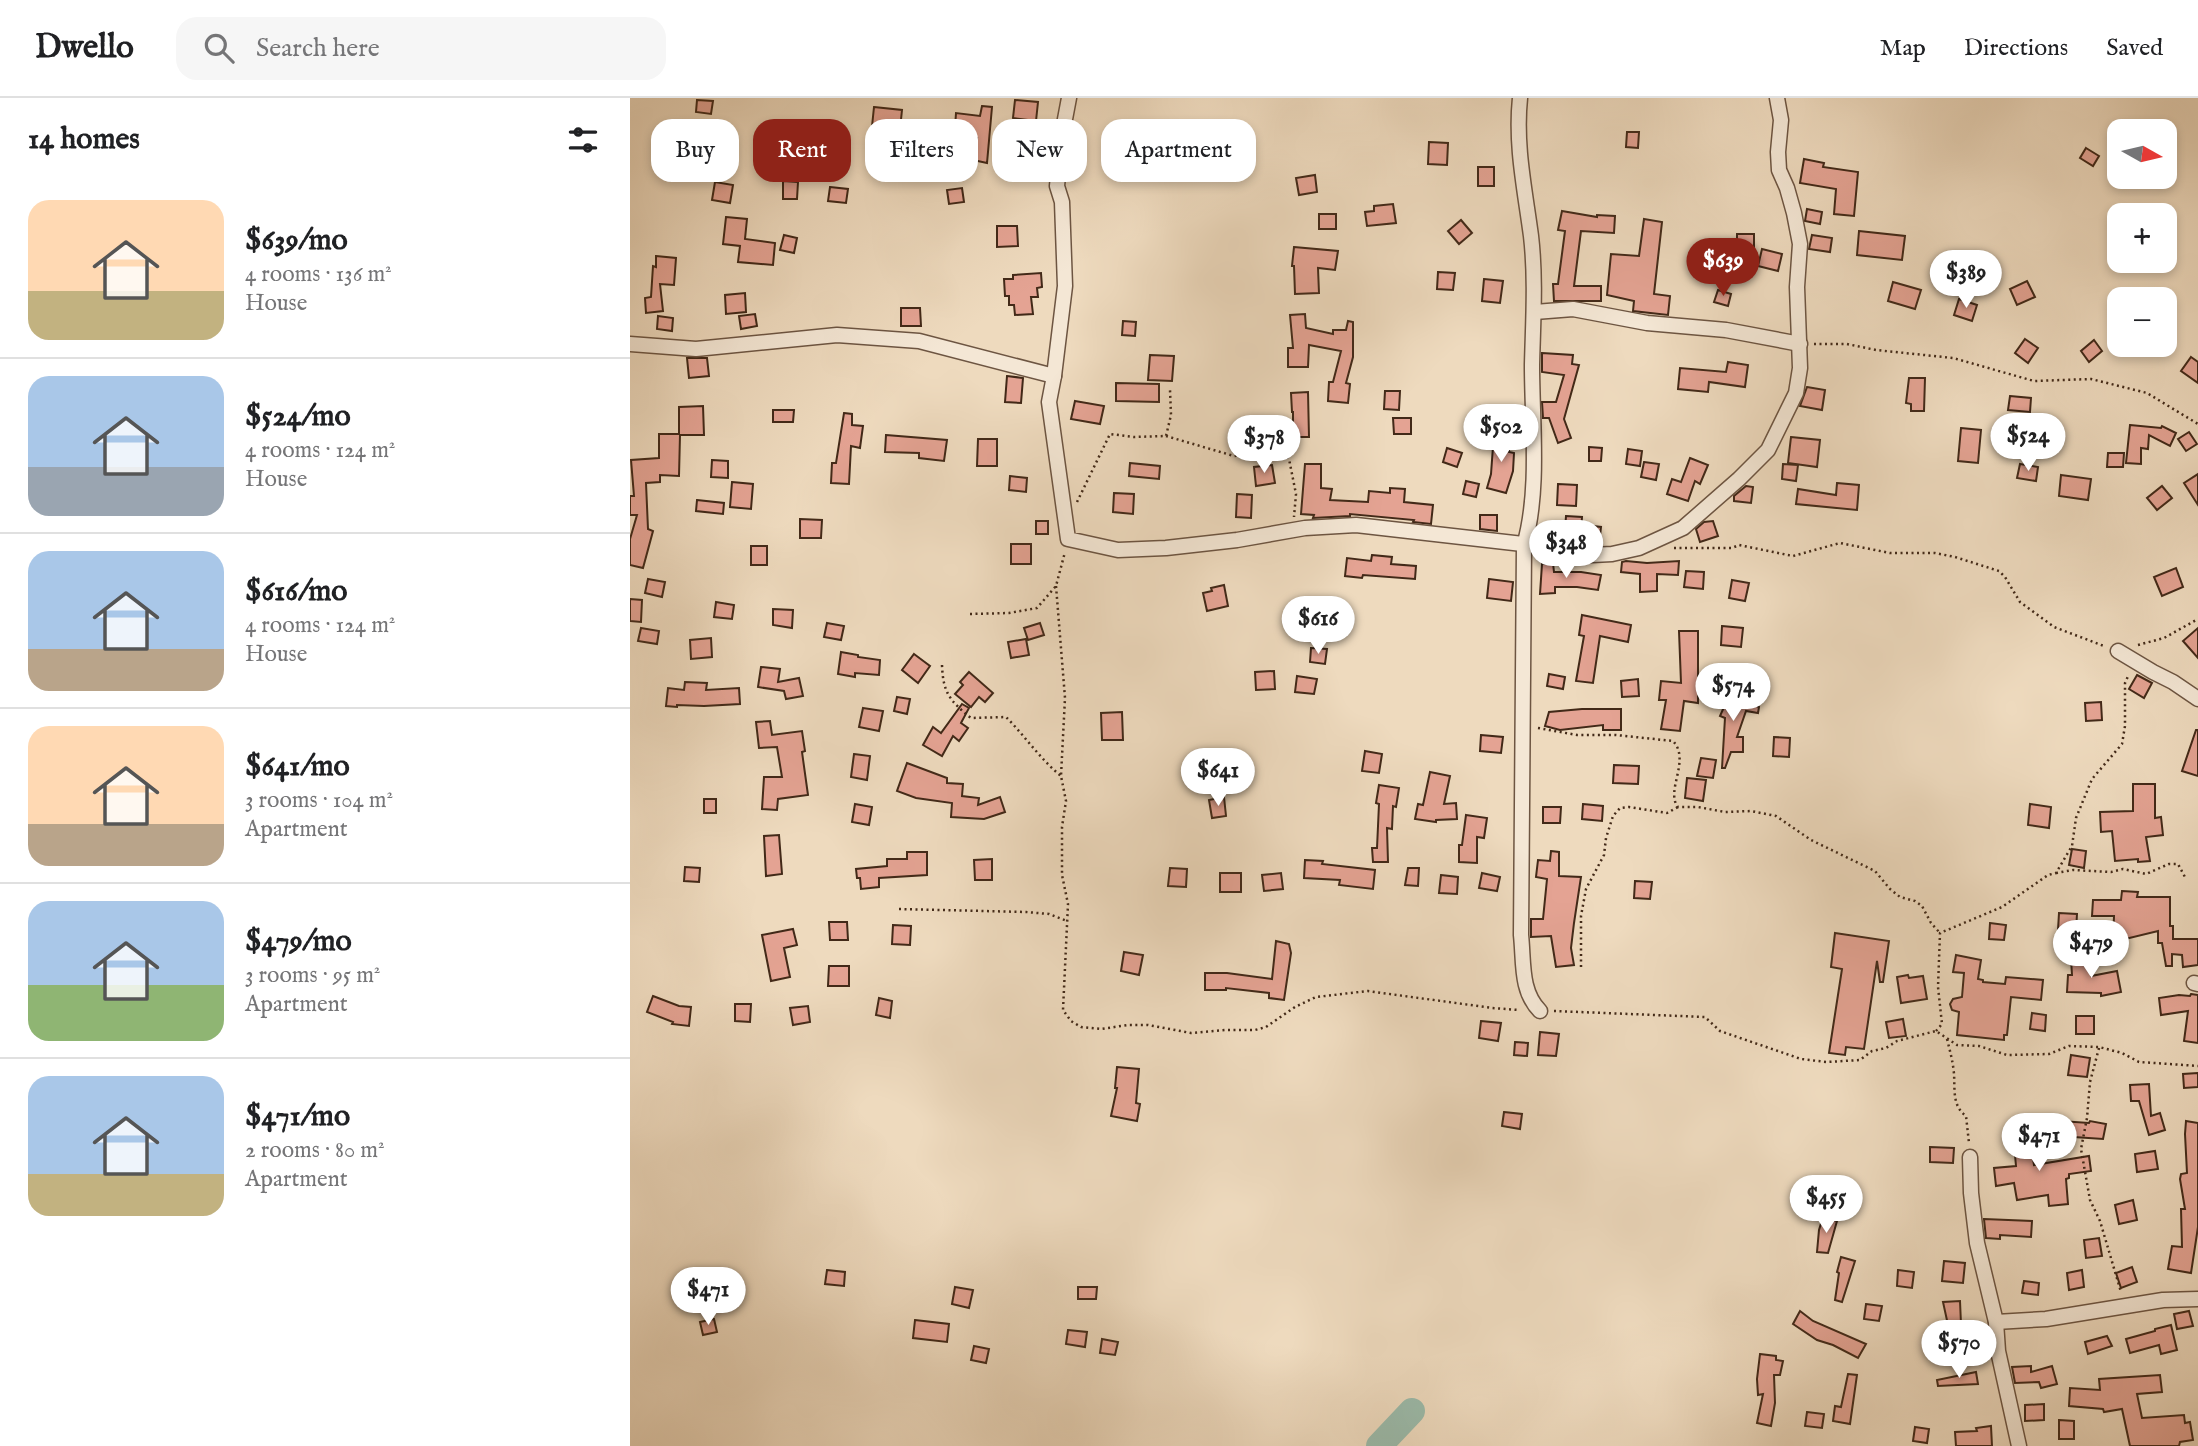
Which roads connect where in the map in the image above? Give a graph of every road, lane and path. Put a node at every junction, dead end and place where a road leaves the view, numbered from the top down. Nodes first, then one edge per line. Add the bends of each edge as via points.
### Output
1 (1069, 98) edge
2 (1520, 98) edge
3 (1777, 98) edge
4 (1535, 312) junction
5 (630, 344) edge
6 (1800, 344) junction
7 (1054, 376) junction
8 (1170, 390) dead end
9 (2198, 424) edge
10 (1166, 436) junction
11 (1073, 511) dead end
12 (1305, 528) junction
13 (1068, 538) junction
14 (1524, 546) junction
15 (1665, 548) dead end
16 (1056, 586) junction
17 (970, 614) dead end
18 (2198, 619) edge
19 (2118, 651) junction
20 (2135, 662) junction
21 (942, 665) dead end
22 (2198, 699) edge
23 (1523, 709) junction
24 (1061, 776) junction
25 (1678, 807) junction
26 (2056, 873) junction
27 (2186, 879) dead end
28 (899, 909) dead end
29 (1068, 921) junction
30 (1940, 933) junction
31 (1581, 967) dead end
32 (1541, 1011) junction
33 (1936, 1031) junction
34 (1947, 1039) junction
35 (2099, 1047) junction
36 (2198, 1066) edge
37 (1970, 1157) joint
38 (2198, 1299) edge
39 (2125, 1305) junction
40 (1996, 1322) junction
41 (2019, 1446) edge

1 - 7 street via 1057,186 1062,202 1065,286
2 - 4 street via 1519,158 1531,238
3 - 6 street via 1779,170 1800,244
4 - 6 street via 1573,309
4 - 14 street via 1531,507
5 - 7 street via 696,349 837,335 886,338 919,341
6 - 9 path via 1847,344 1953,358 2034,381 2091,379 2147,393
6 - 14 street via 1796,393 1768,450 1683,528 1639,548 1612,554
7 - 13 street via 1049,402
8 - 10 path
10 - 11 path via 1110,434
10 - 12 path via 1234,456 1283,452 1289,459 1296,494 1293,516
12 - 13 street via 1166,548 1118,550
12 - 14 street via 1356,525
13 - 16 path
14 - 23 street
15 - 19 path via 1739,545 1793,556 1840,544 1955,557 1999,571 2020,602 2054,627
16 - 17 path via 1037,608
16 - 24 path via 1065,698
18 - 19 path via 2164,638
19 - 20 street
20 - 22 street
20 - 26 path via 2126,683 2122,744 2092,779 2076,818 2072,846
21 - 24 path via 951,702 971,718 1006,717 1044,763
23 - 25 path via 1538,728 1673,741 1678,751 1674,793
23 - 32 street via 1521,935 1527,989
24 - 29 path via 1066,801 1062,875
25 - 30 path via 1776,816 1811,840 1875,872 1900,897 1922,906
25 - 31 path via 1667,813 1620,808 1614,816 1604,855 1586,889
26 - 27 path via 2123,869 2146,874 2178,864
26 - 30 path via 2002,907
28 - 29 path via 1026,912
29 - 32 path via 1063,1010 1081,1027 1148,1025 1191,1033 1255,1031 1316,997 1368,991
30 - 33 path via 1942,1024
32 - 33 path via 1705,1017 1720,1031 1801,1059 1827,1062 1860,1060 1897,1041
33 - 34 path
34 - 35 path via 2007,1055 2049,1054 2069,1046
34 - 37 path via 1956,1101 1966,1116
35 - 36 path via 2138,1062
35 - 39 path via 2081,1149 2090,1200
37 - 40 street via 1977,1243
38 - 39 street
39 - 40 street via 2046,1319
40 - 41 street

